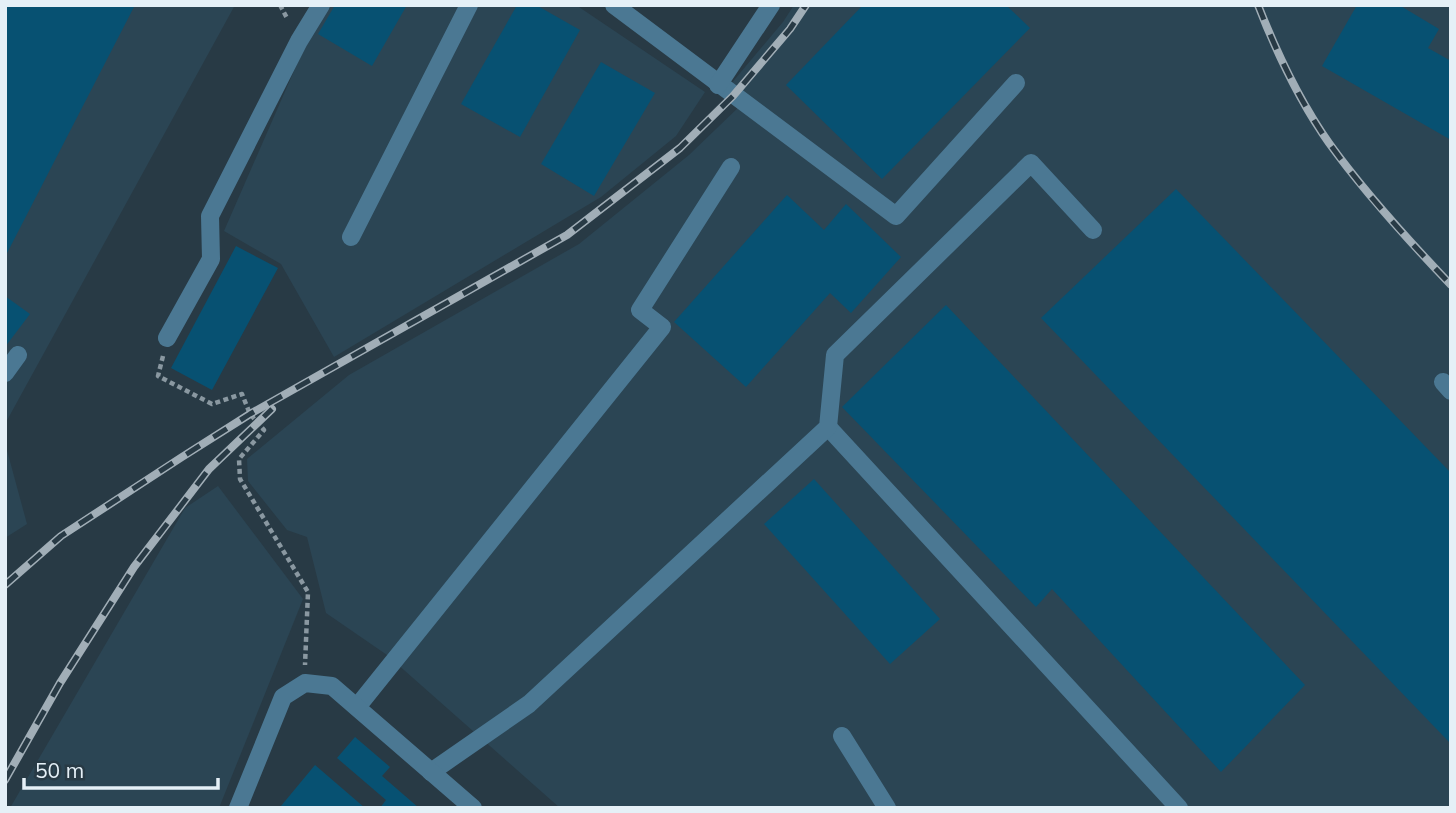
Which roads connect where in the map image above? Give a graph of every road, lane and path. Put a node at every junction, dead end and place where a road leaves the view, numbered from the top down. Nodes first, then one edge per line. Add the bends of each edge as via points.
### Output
1 (321, 5) edge
2 (469, 5) edge
3 (614, 5) edge
4 (771, 5) edge
5 (1016, 83) dead end
6 (718, 85) junction
7 (731, 167) dead end
8 (1093, 230) dead end
9 (351, 237) dead end
10 (167, 338) joint
11 (18, 355) dead end
12 (5, 373) edge
13 (828, 428) junction
14 (305, 683) junction
15 (357, 707) junction
16 (842, 736) dead end
17 (431, 772) junction
18 (238, 808) edge
19 (472, 808) edge
20 (887, 808) edge
21 (1179, 808) edge

1 - 10 lane via 210,216 211,259
2 - 9 lane
3 - 6 lane
4 - 6 lane
5 - 6 lane via 896,216
7 - 15 lane via 640,310 662,327
8 - 13 lane via 1031,163 835,355
10 - 14 path via 158,376 212,404 242,394 250,414 264,430 239,460 240,479 308,592
11 - 12 lane
13 - 17 lane via 529,704
13 - 21 lane
14 - 15 lane via 332,686
14 - 18 lane via 283,697
15 - 17 lane
16 - 20 lane
17 - 19 lane

